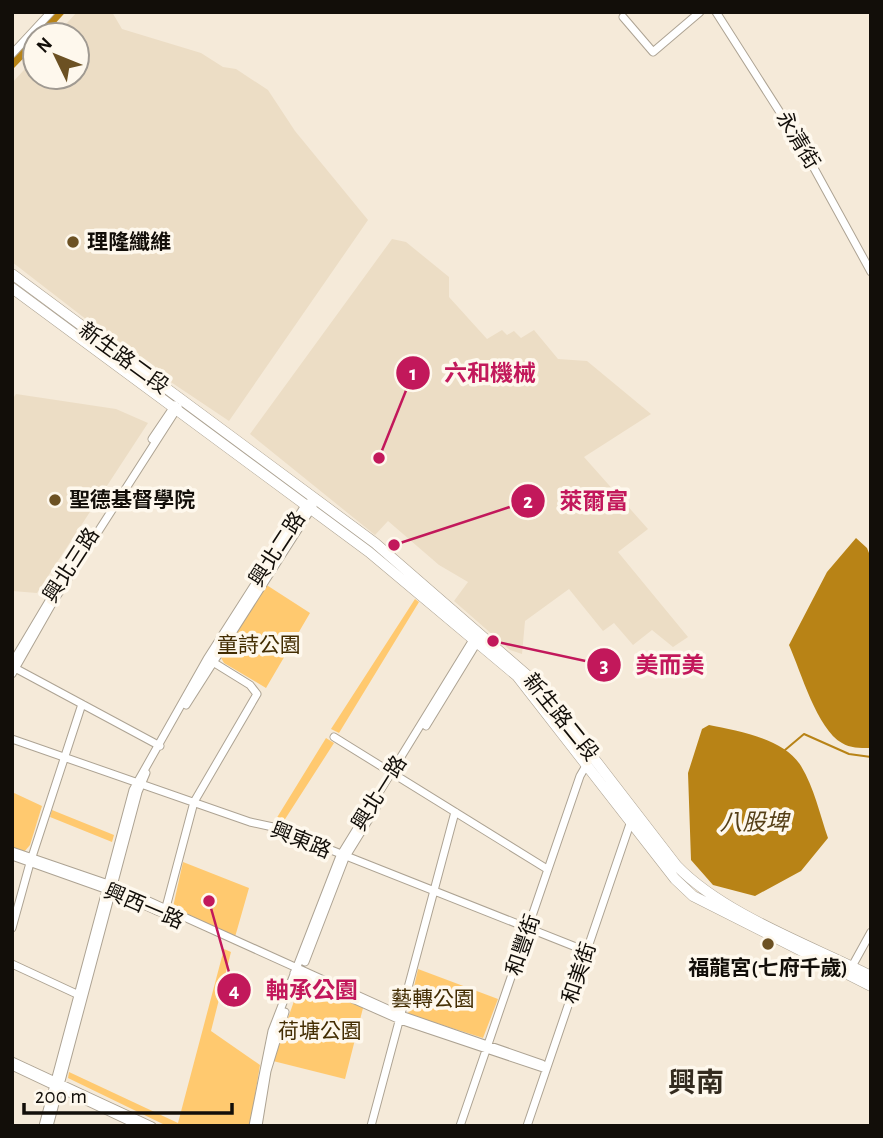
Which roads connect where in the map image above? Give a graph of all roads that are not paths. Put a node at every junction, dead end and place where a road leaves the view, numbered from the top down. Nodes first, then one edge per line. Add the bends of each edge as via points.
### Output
1 (51, 12) edge
2 (700, 12) edge
3 (716, 12) edge
4 (623, 17) dead end
5 (12, 54) edge
6 (871, 272) edge
7 (12, 274) edge
8 (12, 288) edge
9 (177, 405) junction
10 (311, 504) junction
11 (477, 638) junction
12 (210, 660) junction
13 (13, 668) edge
14 (82, 704) junction
15 (334, 737) dead end
16 (12, 739) edge
17 (159, 745) junction
18 (65, 756) junction
19 (587, 764) junction
20 (394, 774) junction
21 (139, 782) junction
22 (194, 802) junction
23 (455, 812) junction
24 (631, 821) junction
25 (12, 854) edge
26 (343, 857) junction
27 (31, 860) junction
28 (547, 869) junction
29 (109, 887) junction
30 (433, 892) junction
31 (164, 912) junction
32 (12, 928) edge
33 (529, 929) junction
34 (871, 932) edge
35 (586, 951) junction
36 (12, 964) edge
37 (850, 970) junction
38 (298, 972) junction
39 (871, 976) edge
40 (871, 986) edge
41 (81, 996) junction
42 (400, 1018) junction
43 (488, 1048) junction
44 (12, 1060) edge
45 (12, 1066) edge
46 (546, 1069) junction
47 (57, 1084) junction
48 (43, 1126) edge
49 (49, 1126) edge
50 (139, 1126) edge
51 (152, 1126) edge
52 (256, 1126) edge
53 (371, 1126) edge
54 (460, 1126) edge
55 (527, 1126) edge

1 - 5 street
2 - 4 street via 653,52
3 - 6 street, 永清街 via 804,149
7 - 9 main road, 新生路二段
8 - 9 main road, 新生路二段
9 - 10 main road, 新生路二段
9 - 13 street, 興北三路 via 50,595
10 - 11 main road, 新生路二段 via 375,543
10 - 12 street, 興北二路
11 - 19 main road, 新生路二段 via 517,676
11 - 20 street, 興北一路
11 - 37 main road, 新生路二段 via 535,682 694,884
12 - 17 street, 興北二路
12 - 22 street via 257,694
13 - 14 street
14 - 17 street
14 - 18 street
15 - 20 street
16 - 18 street, 興東路
17 - 21 street, 興北二路
18 - 21 street, 興東路
18 - 27 street
19 - 24 main road, 新生路二段
19 - 28 street, 和豐街
20 - 23 street
20 - 26 street, 興北一路
21 - 22 street, 興東路
21 - 29 street, 興北二路
22 - 26 street, 興東路 via 274,827
22 - 31 street
23 - 28 street
23 - 30 street
24 - 35 street, 和美街
24 - 37 main road, 新生路二段 via 693,896
25 - 27 street
26 - 30 street, 興東路
26 - 38 street, 興北一路
27 - 29 street, 興西一路
27 - 32 street
28 - 33 street, 和豐街
29 - 31 street, 興西一路
29 - 41 street, 興北二路
30 - 33 street, 興東路
30 - 42 street
31 - 38 street, 興西一路
33 - 35 street, 興東路
33 - 43 street, 和豐街
34 - 37 street
35 - 46 street, 和美街
36 - 41 street
37 - 39 main road, 新生路二段
37 - 40 main road, 新生路二段
38 - 42 street
38 - 52 street via 266,1054
41 - 47 street, 興北二路
42 - 43 street
42 - 53 street
43 - 46 street
43 - 54 street, 和豐街
44 - 47 street
45 - 47 street
46 - 55 street, 和美街
47 - 48 street, 興北二路
47 - 49 street, 興北二路
47 - 50 street
47 - 51 street

